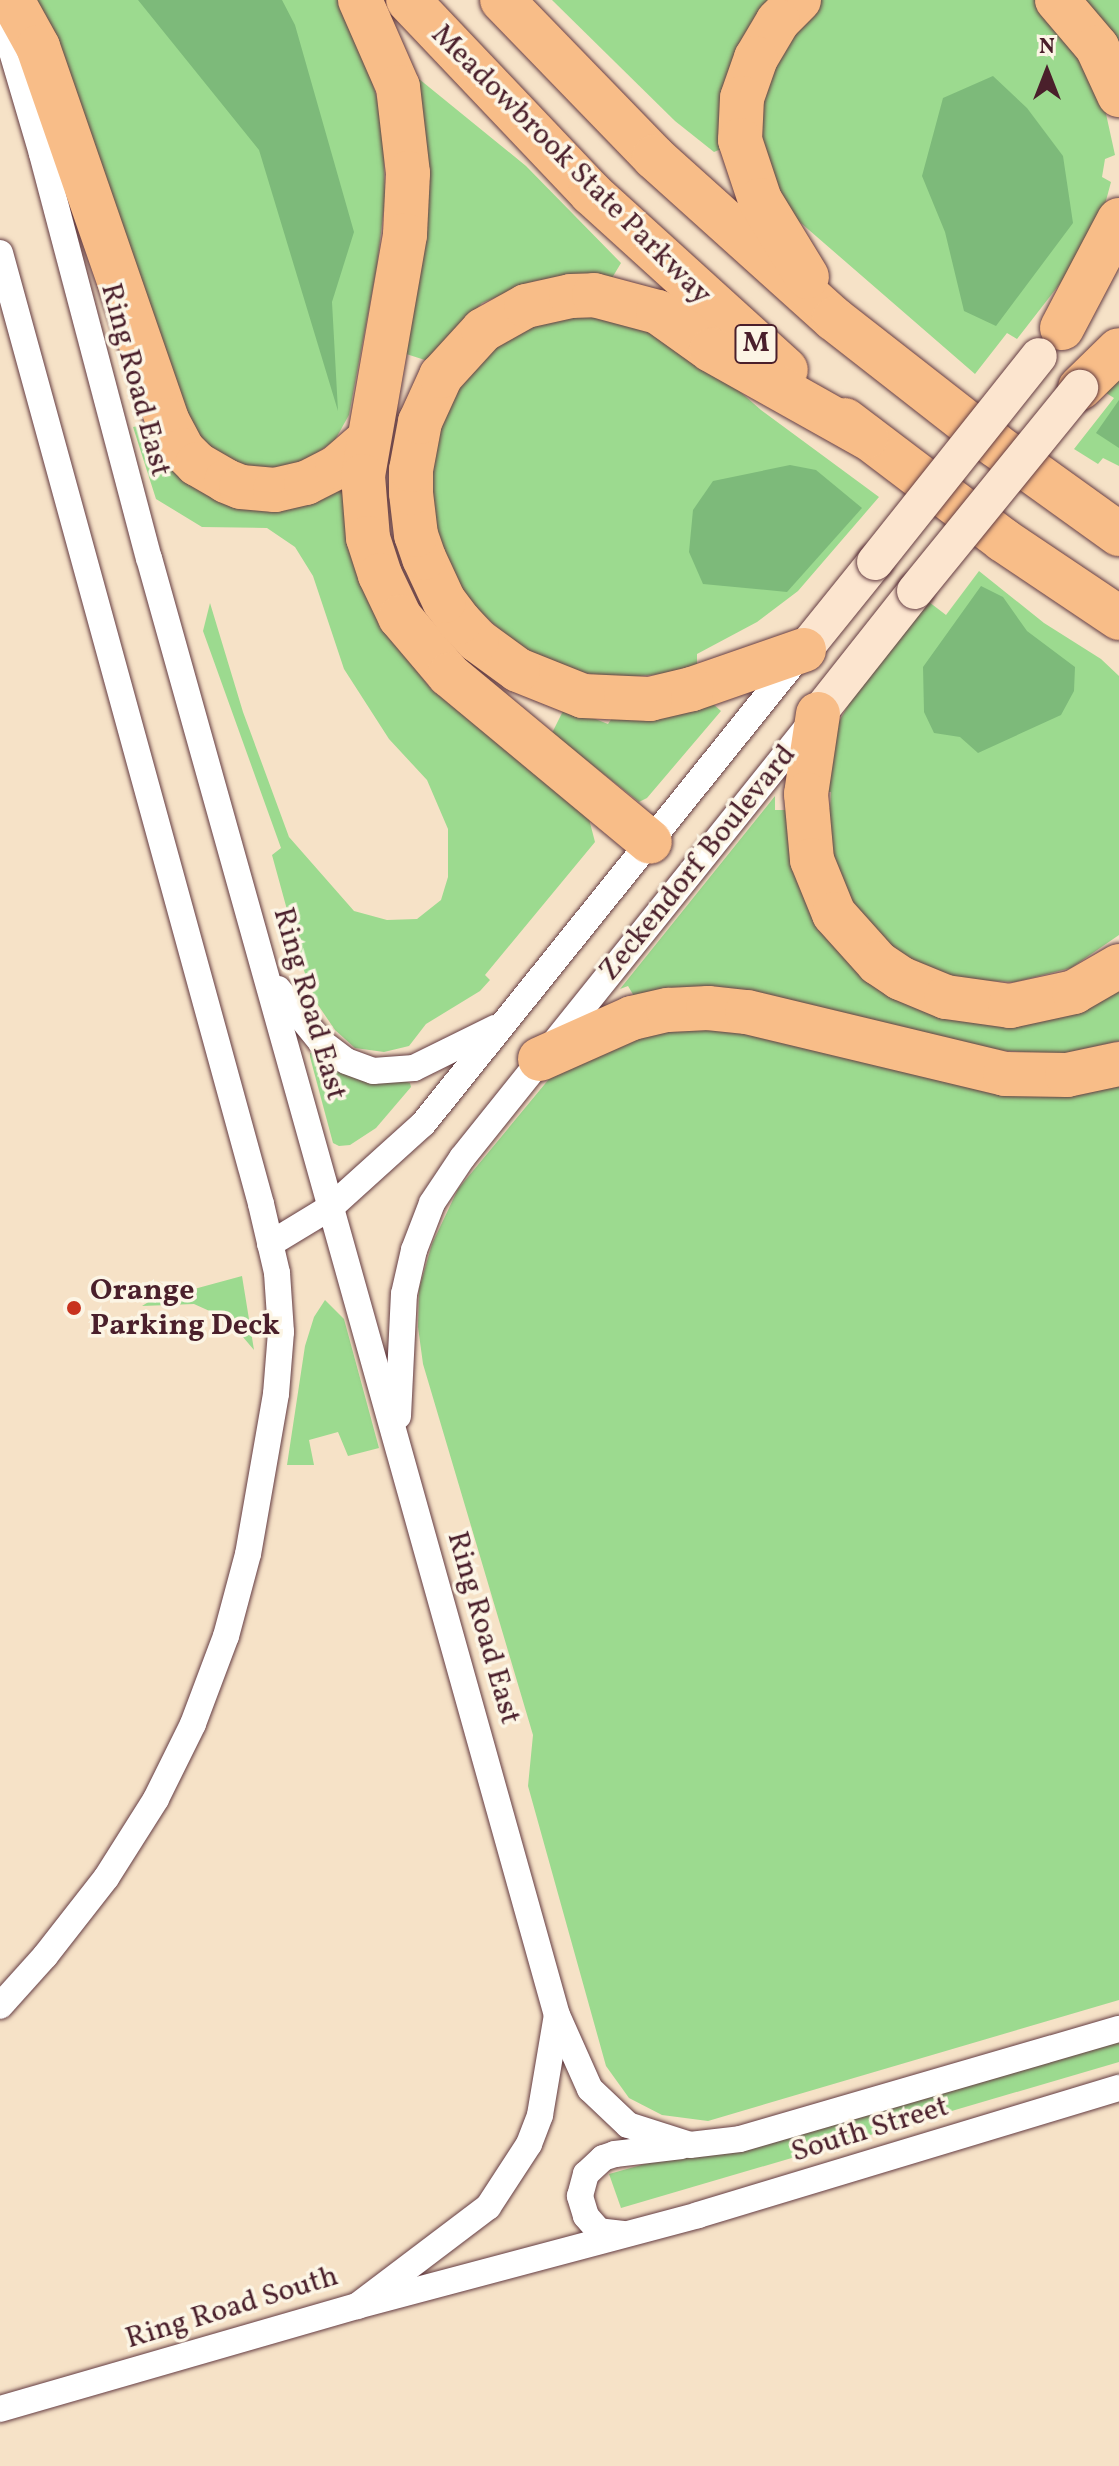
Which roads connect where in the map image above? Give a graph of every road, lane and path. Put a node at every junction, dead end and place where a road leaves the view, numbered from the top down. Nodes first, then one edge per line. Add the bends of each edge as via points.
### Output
1 (12, 0) edge
2 (360, 0) edge
3 (408, 0) edge
4 (502, 0) edge
5 (799, 0) edge
6 (1057, 0) edge
7 (0, 11) edge
8 (1119, 95) edge
9 (1119, 220) edge
10 (0, 253) edge
11 (1119, 263) edge
12 (834, 319) junction
13 (1119, 337) edge
14 (1050, 342) junction
15 (1119, 350) edge
16 (1080, 388) junction
17 (866, 437) junction
18 (367, 441) junction
19 (1047, 484) junction
20 (1119, 516) edge
21 (1119, 534) edge
22 (1056, 575) junction
23 (1119, 618) edge
24 (1119, 648) edge
25 (804, 650) junction
26 (818, 714) junction
27 (650, 842) junction
28 (1119, 966) edge
29 (268, 976) junction
30 (505, 1023) junction
31 (540, 1059) junction
32 (1119, 1064) edge
33 (331, 1207) junction
34 (270, 1244) junction
35 (397, 1440) junction
36 (0, 2006) edge
37 (557, 2015) junction
38 (1119, 2029) edge
39 (1119, 2088) edge
40 (690, 2145) junction
41 (639, 2232) junction
42 (357, 2306) junction
43 (0, 2409) edge

1 - 18 highway via 38,47 159,400 183,450 226,481 275,490 306,483 337,467
2 - 18 highway via 398,87 408,173 405,235
3 - 17 highway, Meadowbrook State Parkway / M via 614,215
4 - 12 highway, M via 654,157
5 - 12 highway via 778,21 756,58 742,98 740,140 760,200
6 - 8 highway via 1097,47
7 - 29 street, Ring Road East
9 - 14 highway
10 - 34 street
11 - 14 main road, Zeckendorf Boulevard
12 - 19 highway, M
13 - 16 main road, Zeckendorf Boulevard
14 - 25 main road, Zeckendorf Boulevard, bridge
15 - 16 highway
16 - 26 main road, Zeckendorf Boulevard, bridge
17 - 22 highway, Meadowbrook State Parkway / M
17 - 25 highway via 711,350 658,312 594,295 526,306 483,330 437,382 420,422 411,493 424,558 460,622 518,670 583,696 650,699
18 - 27 highway via 363,476 368,538 388,596 413,636 449,675
19 - 20 highway
19 - 21 highway, M
22 - 23 highway, Meadowbrook State Parkway / M
22 - 24 highway
25 - 27 street, Zeckendorf Boulevard
26 - 28 highway via 806,794 812,860 834,914 878,963 946,997 1010,1006 1074,992
26 - 31 street, Zeckendorf Boulevard
27 - 30 street, Zeckendorf Boulevard
29 - 30 street via 321,1042 373,1071 414,1068
29 - 33 street, Ring Road East
30 - 33 street, Zeckendorf Boulevard via 423,1124
31 - 32 highway via 632,1018 708,1008 747,1012 1005,1074 1067,1075
31 - 35 street, Zeckendorf Boulevard via 454,1169 422,1224 404,1294
33 - 34 street, Zeckendorf Boulevard
33 - 35 street, Ring Road East
34 - 36 street via 281,1303 276,1394 248,1554 226,1636 173,1766 130,1842 75,1919
35 - 37 street, Ring Road East
37 - 40 street, South Street via 590,2089 628,2125
37 - 42 street, Ring Road South via 540,2115 529,2144 488,2207
38 - 40 street, South Street via 740,2139
39 - 41 street, South Street
40 - 41 street, South Street via 615,2154 586,2174 580,2196 592,2224 607,2234
41 - 42 street, South Street
42 - 43 street, Ring Road South

